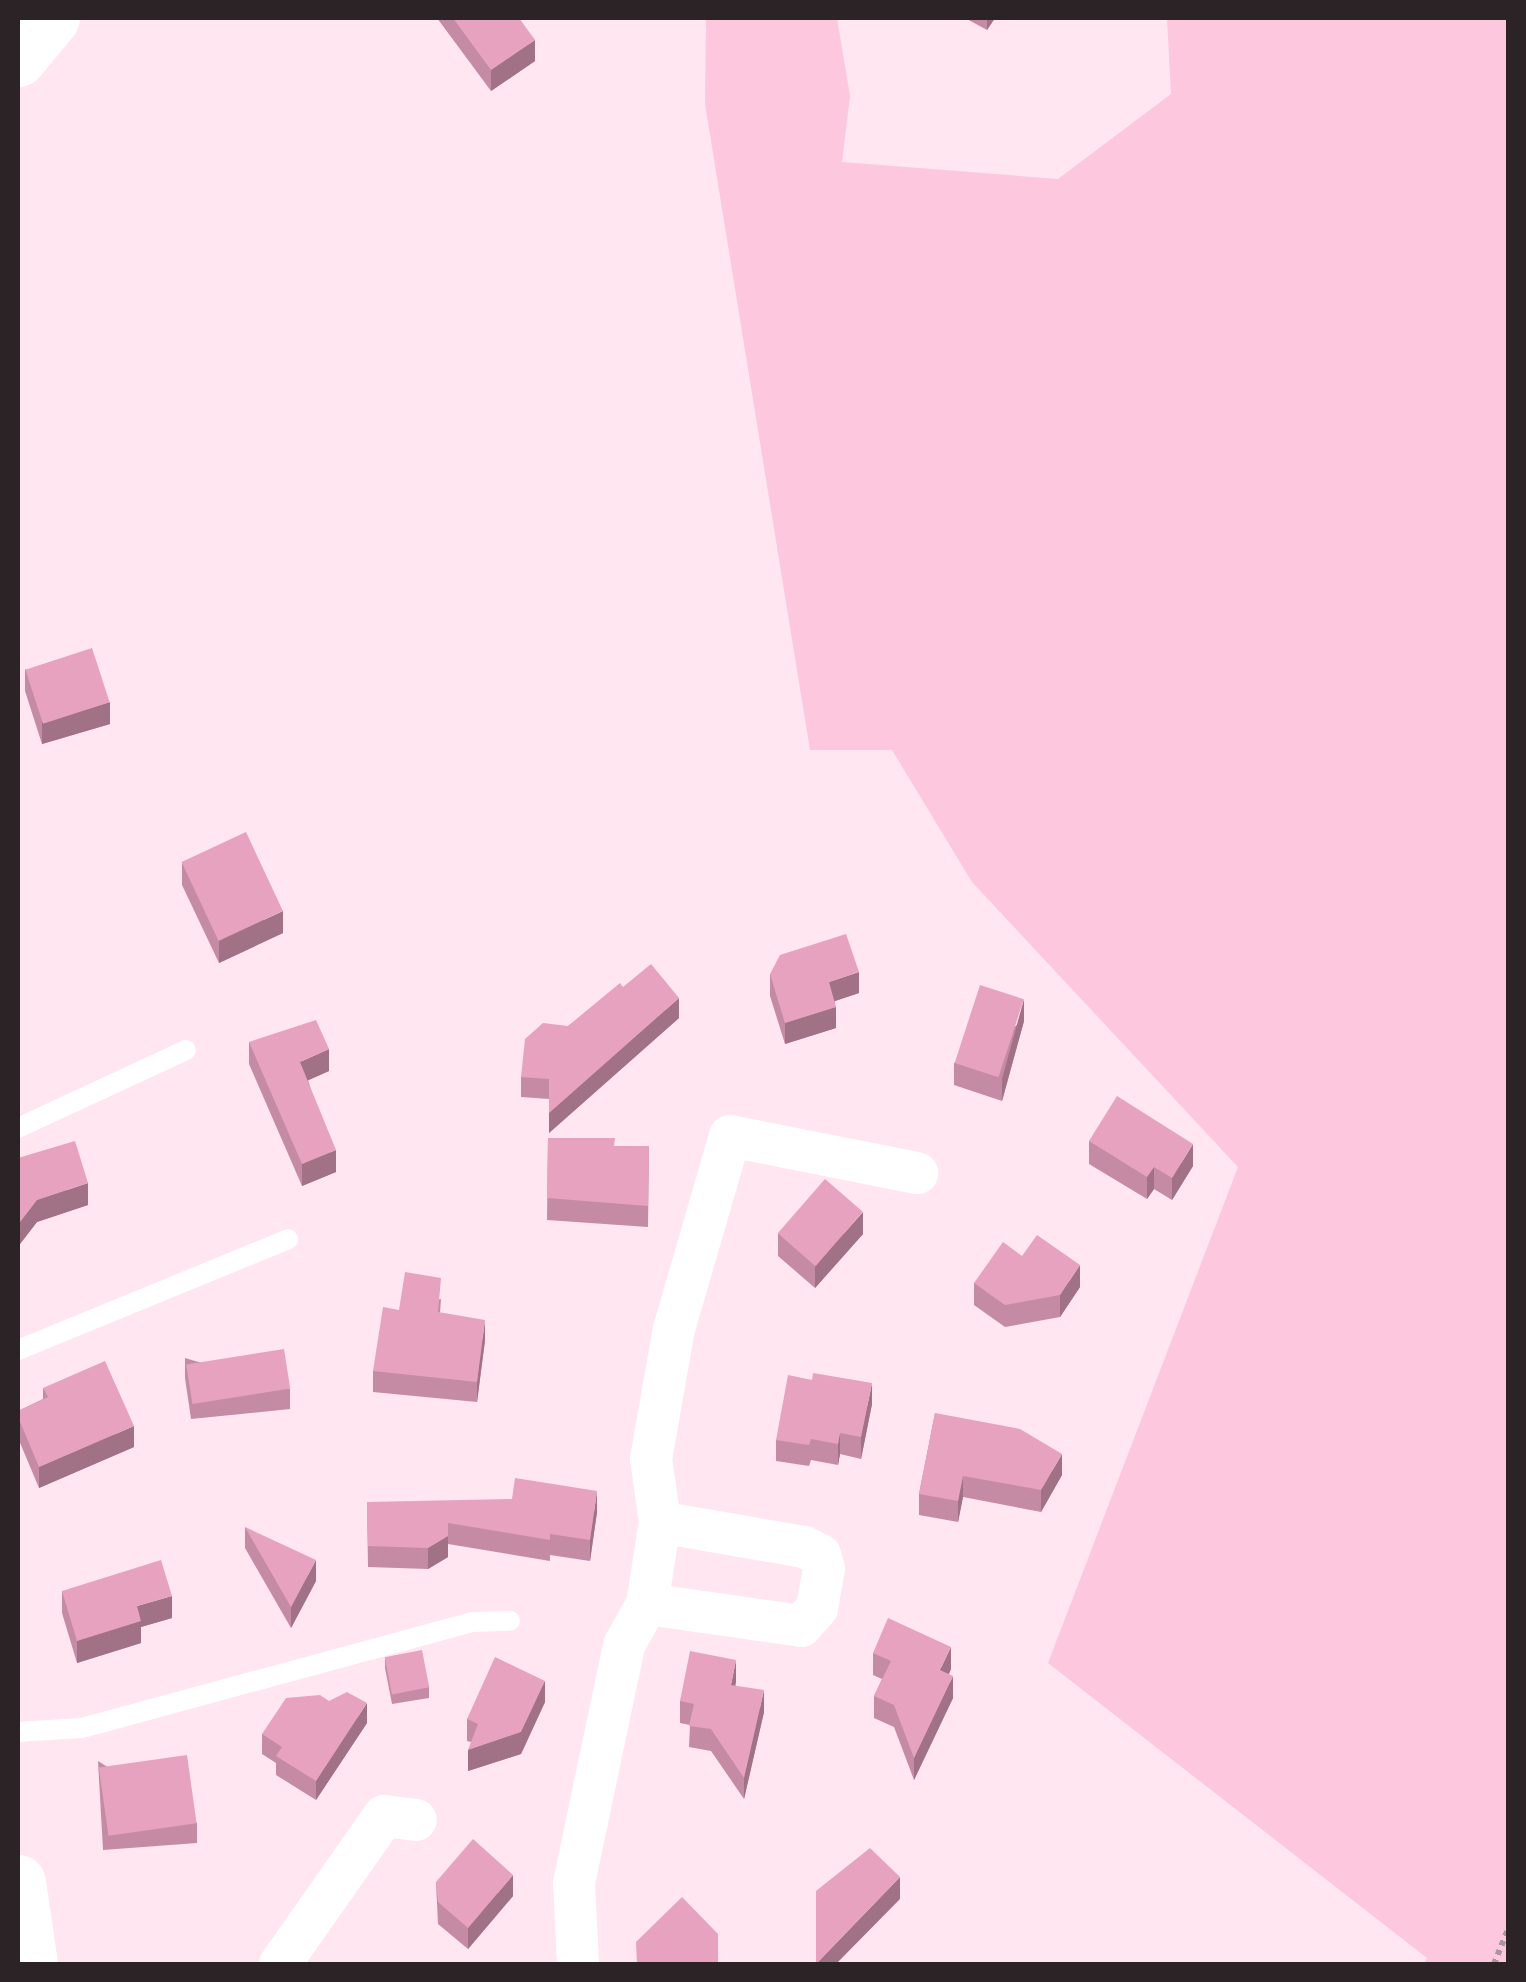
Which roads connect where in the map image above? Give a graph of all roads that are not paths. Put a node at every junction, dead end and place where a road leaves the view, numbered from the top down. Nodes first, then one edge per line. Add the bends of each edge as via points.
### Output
1 (52, 18) edge
2 (18, 59) edge
3 (186, 1050) dead end
4 (18, 1128) edge
5 (917, 1173) dead end
6 (288, 1239) dead end
7 (18, 1350) edge
8 (660, 1522) junction
9 (647, 1604) junction
10 (510, 1621) dead end
11 (18, 1732) edge
12 (416, 1820) dead end
13 (18, 1882) edge
14 (30, 1964) edge
15 (280, 1964) edge
16 (578, 1964) edge

1 - 2 street
3 - 4 lane
5 - 8 street via 730,1136 674,1329 651,1459
6 - 7 lane
8 - 9 street
8 - 9 street via 804,1547 820,1554 824,1569 817,1608 801,1626
9 - 16 street via 624,1645 574,1883
10 - 11 lane via 472,1622 82,1728
12 - 15 street via 384,1816
13 - 14 street

